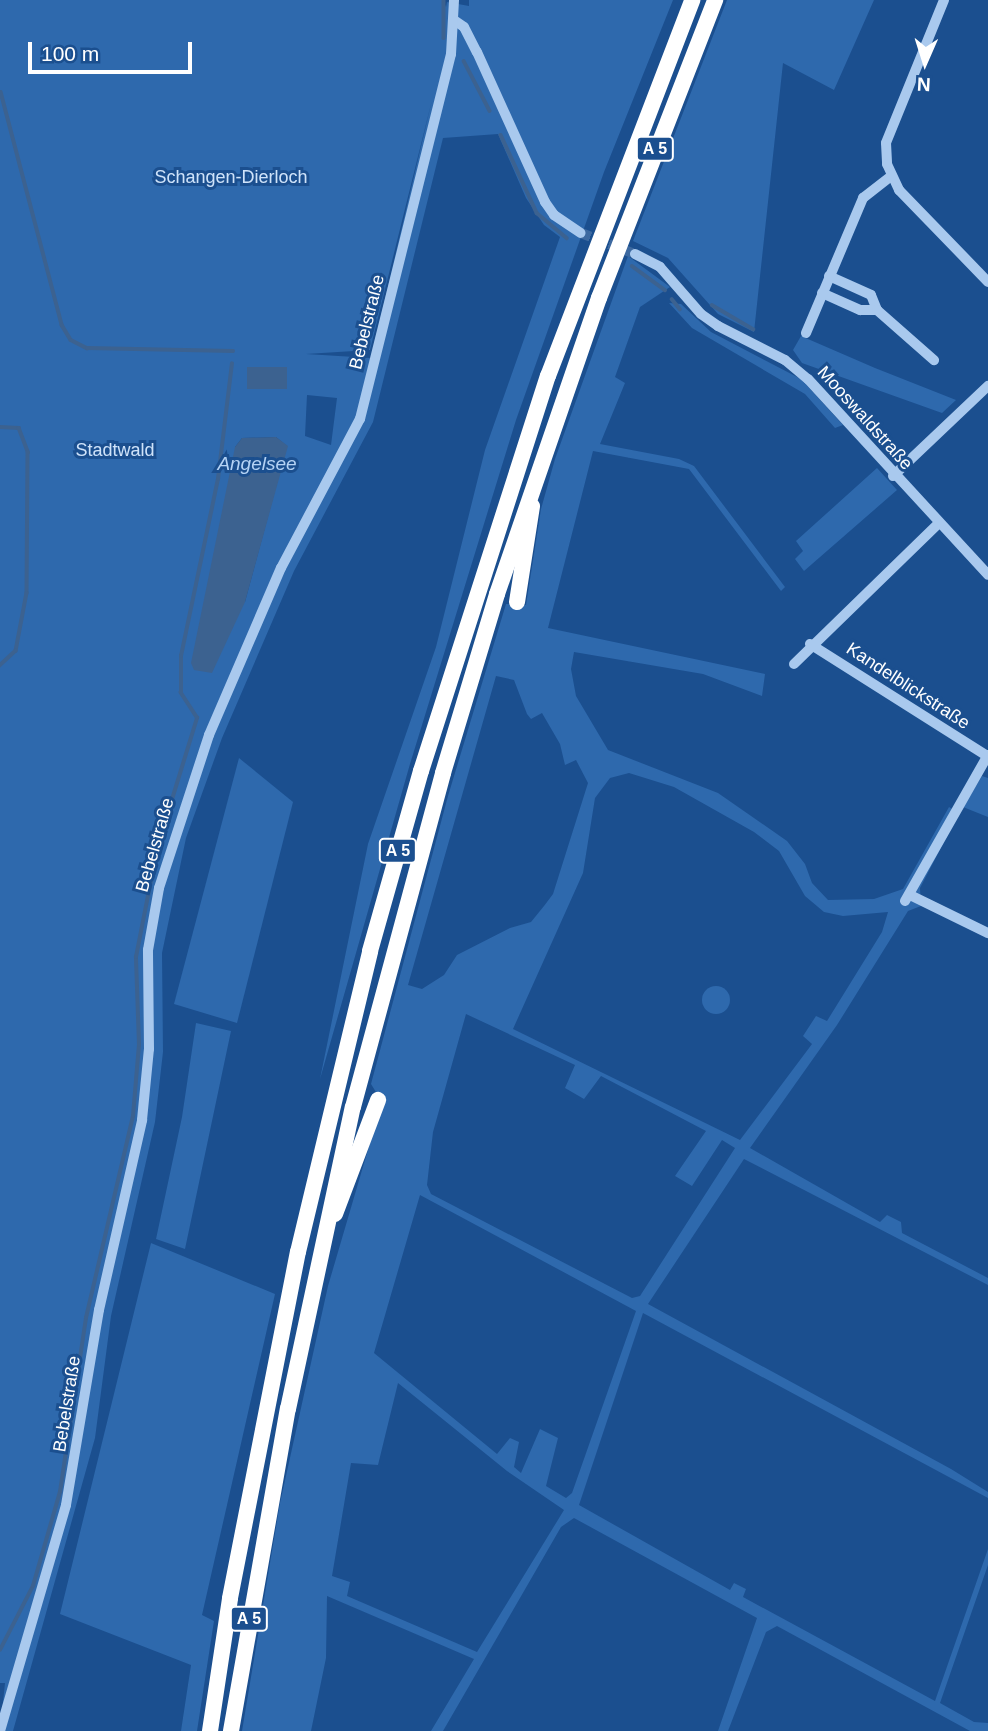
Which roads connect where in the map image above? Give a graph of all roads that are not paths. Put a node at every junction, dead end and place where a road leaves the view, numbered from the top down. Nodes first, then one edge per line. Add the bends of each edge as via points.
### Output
1 (454, 0) edge
2 (692, 0) edge
3 (715, 0) edge
4 (944, 0) edge
5 (454, 20) junction
6 (453, 41) junction
7 (477, 52) junction
8 (891, 176) junction
9 (582, 233) tunnel mouth
10 (635, 254) tunnel mouth
11 (829, 276) junction
12 (988, 282) edge
13 (822, 293) junction
14 (877, 310) junction
15 (806, 333) dead end
16 (934, 360) dead end
17 (988, 386) edge
18 (893, 475) junction
19 (534, 483) junction
20 (939, 523) junction
21 (988, 575) edge
22 (517, 602) dead end
23 (810, 644) junction
24 (794, 664) dead end
25 (987, 756) edge
26 (988, 933) edge
27 (378, 1100) dead end
28 (325, 1235) junction
29 (0, 1731) edge
30 (210, 1731) edge
31 (231, 1731) edge

1 - 5 street, Bebelstraße
2 - 30 highway, A 5 via 548,376 429,744 374,938 298,1252 230,1598
3 - 19 highway, A 5 via 598,298
4 - 8 street via 886,144
5 - 6 street, Bebelstraße
5 - 7 street via 464,27
6 - 7 street
6 - 29 street, Bebelstraße via 360,419 281,568 209,735 159,888 148,950 149,1049 142,1120 99,1310 66,1505
7 - 9 street via 545,202 554,215
8 - 11 street via 863,198
8 - 12 street
10 - 18 street, Mooswaldstraße via 660,267 718,326 785,360 808,379
11 - 13 street
11 - 14 street via 870,295
13 - 14 street via 860,310
13 - 15 street
14 - 16 street
17 - 18 street
18 - 20 street, Mooswaldstraße
19 - 22 highway
19 - 28 highway, A 5 via 422,849 353,1107
20 - 21 street, Mooswaldstraße
20 - 23 street, Kandelblickstraße
23 - 24 street, Kandelblickstraße
23 - 25 street, Kandelblickstraße
25 - 26 street via 908,898
27 - 28 highway via 349,1187
28 - 31 highway, A 5 via 269,1508

